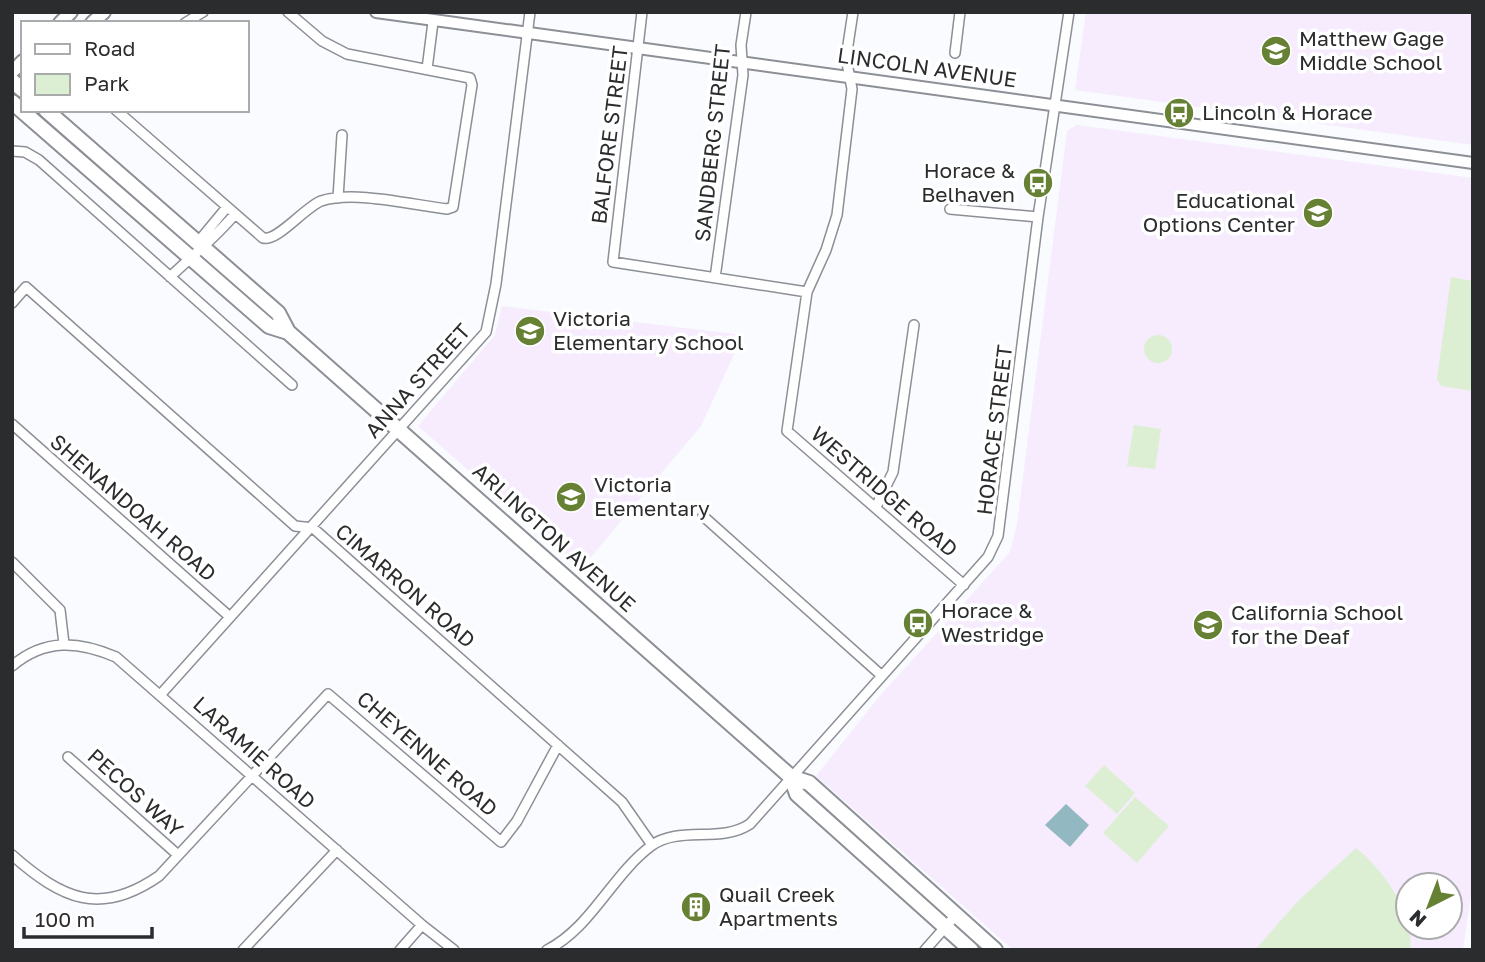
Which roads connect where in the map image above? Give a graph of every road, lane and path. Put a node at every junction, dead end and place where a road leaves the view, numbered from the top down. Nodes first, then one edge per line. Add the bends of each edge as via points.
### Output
1 (288, 12) edge
2 (376, 12) edge
3 (530, 12) edge
4 (642, 12) edge
5 (746, 12) edge
6 (853, 12) edge
7 (960, 12) edge
8 (1069, 12) edge
9 (433, 22) junction
10 (527, 34) junction
11 (638, 49) junction
12 (955, 53) dead end
13 (742, 62) junction
14 (427, 69) junction
15 (850, 76) junction
16 (1056, 105) junction
17 (23, 112) edge
18 (48, 112) edge
19 (118, 112) edge
20 (342, 135) dead end
21 (12, 150) edge
22 (1473, 163) edge
23 (338, 198) junction
24 (227, 207) junction
25 (950, 209) dead end
26 (235, 214) junction
27 (1038, 217) junction
28 (200, 247) junction
29 (189, 259) junction
30 (170, 277) junction
31 (715, 278) junction
32 (807, 292) junction
33 (12, 303) edge
34 (914, 326) dead end
35 (288, 332) junction
36 (292, 385) dead end
37 (12, 424) edge
38 (398, 428) junction
39 (876, 507) junction
40 (703, 516) dead end
41 (313, 528) junction
42 (12, 562) edge
43 (964, 585) junction
44 (230, 617) junction
45 (64, 643) junction
46 (12, 666) edge
47 (881, 675) junction
48 (161, 694) junction
49 (558, 746) junction
50 (68, 757) dead end
51 (251, 775) junction
52 (792, 777) junction
53 (652, 845) junction
54 (337, 850) junction
55 (12, 855) edge
56 (178, 855) junction
57 (956, 915) junction
58 (422, 925) junction
59 (946, 927) junction
60 (243, 950) edge
61 (400, 950) edge
62 (454, 950) edge
63 (547, 950) edge
64 (925, 950) edge
65 (971, 950) edge
66 (995, 950) edge

1 - 14 street via 322,41 347,54
2 - 9 street, LINCOLN AVENUE
3 - 10 street, ANNA STREET
4 - 11 street, BALFORE STREET
5 - 13 street, SANDBERG STREET
6 - 15 street, WESTRIDGE ROAD via 846,58
7 - 12 street
8 - 16 street, HORACE STREET
9 - 10 street, LINCOLN AVENUE
9 - 14 street
10 - 11 street, LINCOLN AVENUE
10 - 38 street, ANNA STREET via 486,332
11 - 13 street, LINCOLN AVENUE
11 - 31 street, BALFORE STREET via 613,262
13 - 15 street, LINCOLN AVENUE
13 - 31 street, SANDBERG STREET
14 - 23 street via 464,75 472,85 453,207
15 - 16 street, LINCOLN AVENUE
15 - 32 street, WESTRIDGE ROAD via 838,215
16 - 22 street, LINCOLN AVENUE
16 - 27 street, HORACE STREET
17 - 29 main road, ARLINGTON AVENUE
18 - 28 main road, ARLINGTON AVENUE
19 - 24 street
20 - 23 street
21 - 30 street via 39,160
23 - 26 street via 310,206 269,239
24 - 26 street
24 - 28 street via 203,236
25 - 27 street
26 - 28 street via 211,242
27 - 43 street, HORACE STREET via 998,536 988,557
28 - 29 street
28 - 35 main road, ARLINGTON AVENUE via 278,313
29 - 30 street
29 - 35 main road, ARLINGTON AVENUE via 269,326
30 - 36 street
31 - 32 street
32 - 39 street, WESTRIDGE ROAD via 787,431
33 - 41 street, CIMARRON ROAD via 26,288 296,526
34 - 39 street via 893,472
35 - 38 main road, ARLINGTON AVENUE
37 - 44 street, SHENANDOAH ROAD
38 - 41 street, ANNA STREET
38 - 52 main road, ARLINGTON AVENUE
39 - 43 street, WESTRIDGE ROAD
40 - 47 street
41 - 44 street, ANNA STREET
41 - 49 street, CIMARRON ROAD
42 - 45 street via 60,610
43 - 47 street, HORACE STREET
44 - 48 street, ANNA STREET
45 - 46 street, LARAMIE ROAD via 47,646
45 - 48 street, LARAMIE ROAD via 92,646 116,657
47 - 52 street, HORACE STREET
48 - 51 street, LARAMIE ROAD
49 - 51 street, CHEYENNE ROAD via 501,842 333,695 325,695
49 - 53 street, CIMARRON ROAD via 622,802
50 - 56 street, PECOS WAY
51 - 54 street, LARAMIE ROAD
51 - 56 street
52 - 53 street, HORACE STREET via 750,824 735,833 670,838
52 - 57 main road, ARLINGTON AVENUE via 809,783
52 - 59 main road, ARLINGTON AVENUE via 797,794
53 - 63 street via 580,923
54 - 58 street, LARAMIE ROAD
54 - 60 street
55 - 56 street via 62,892 107,900 140,889
57 - 59 street
57 - 66 main road, ARLINGTON AVENUE
58 - 61 street
58 - 62 street, LARAMIE ROAD
59 - 64 street
59 - 65 main road, ARLINGTON AVENUE

